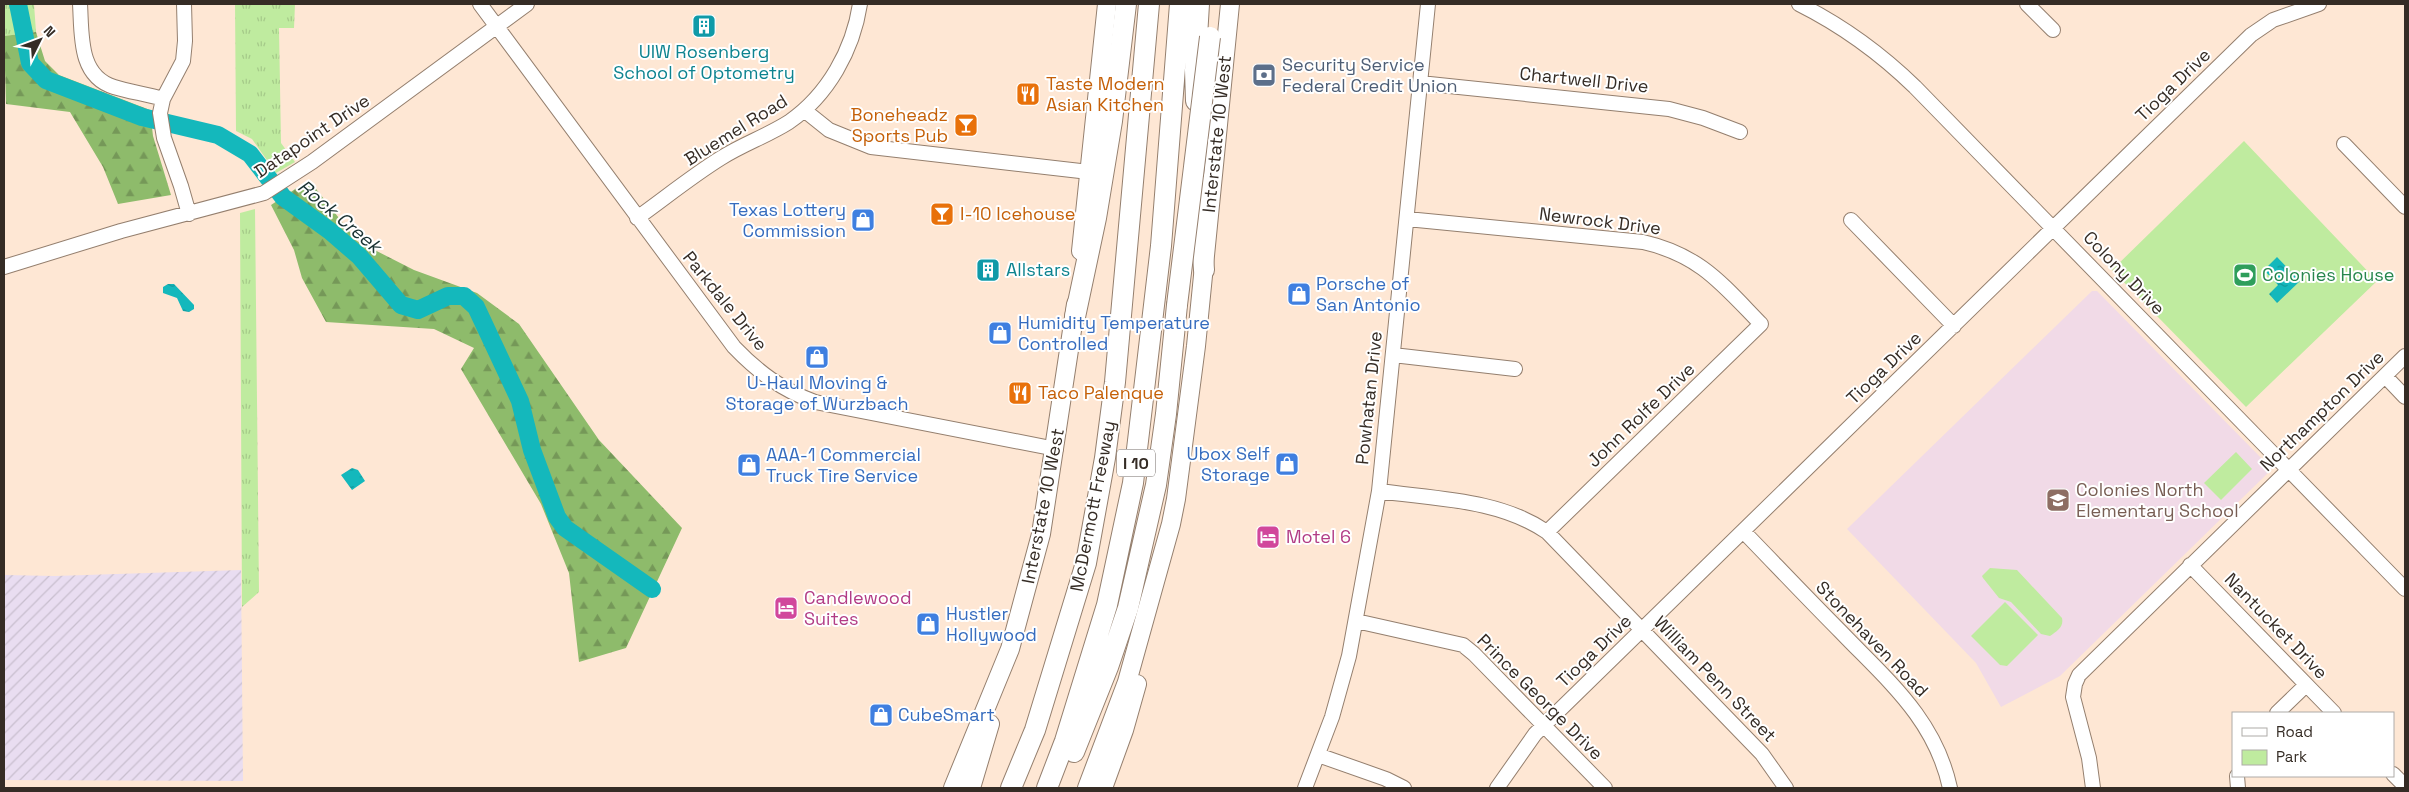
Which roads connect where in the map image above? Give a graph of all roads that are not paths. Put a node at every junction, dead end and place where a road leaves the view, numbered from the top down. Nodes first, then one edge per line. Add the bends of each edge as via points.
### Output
1 (80, 4) edge
2 (184, 4) edge
3 (480, 4) edge
4 (527, 4) edge
5 (860, 4) edge
6 (1106, 4) edge
7 (1126, 4) edge
8 (1149, 4) edge
9 (1180, 4) edge
10 (1199, 4) edge
11 (1212, 4) edge
12 (1230, 4) edge
13 (1428, 4) edge
14 (1799, 4) edge
15 (2028, 4) edge
16 (2319, 4) edge
17 (1822, 9) edge
18 (496, 26) junction
19 (2053, 30) dead end
20 (1420, 83) junction
21 (163, 99) junction
22 (804, 110) junction
23 (1740, 132) dead end
24 (2344, 144) dead end
25 (1089, 172) junction
26 (2405, 207) edge
27 (189, 214) junction
28 (637, 218) junction
29 (1407, 219) junction
30 (1851, 220) dead end
31 (2054, 229) junction
32 (4, 267) edge
33 (1204, 270) junction
34 (1075, 317) junction
35 (1761, 324) joint
36 (1954, 326) junction
37 (1393, 354) junction
38 (2405, 356) edge
39 (1514, 369) dead end
40 (2385, 376) junction
41 (2405, 398) edge
42 (1056, 449) junction
43 (2289, 470) junction
44 (1379, 491) junction
45 (1171, 524) junction
46 (1548, 532) junction
47 (1743, 532) junction
48 (2190, 564) junction
49 (2405, 589) edge
50 (1356, 621) junction
51 (1642, 631) junction
52 (1010, 649) junction
53 (2306, 684) junction
54 (2278, 712) edge
55 (2333, 712) edge
56 (1544, 725) junction
57 (1318, 755) junction
58 (2394, 775) edge
59 (2405, 786) edge
60 (953, 788) edge
61 (971, 788) edge
62 (1011, 788) edge
63 (1047, 788) edge
64 (1059, 788) edge
65 (1087, 788) edge
66 (1103, 788) edge
67 (1305, 788) edge
68 (1404, 788) edge
69 (1497, 788) edge
70 (1605, 788) edge
71 (1786, 788) edge
72 (1950, 788) edge
73 (2093, 788) edge

1 - 21 street via 82,44 94,74 112,87
2 - 21 street via 182,61
3 - 18 street, Parkdale Drive
4 - 18 street, Datapoint Drive
5 - 22 street, Bluemel Road via 852,38 838,67 822,92
6 - 25 main road, Interstate 10 West
7 - 34 highway via 1098,208
8 - 62 highway, McDermott Freeway / I 10 via 1105,458 1086,562 1035,730
9 - 63 highway, McDermott Freeway / I 10 via 1161,246 1133,483 1107,605
10 - 33 highway via 1195,70 1198,212
11 - 64 highway, bridge via 1156,484 1128,608
12 - 33 main road, Interstate 10 West
13 - 20 street, Powhatan Drive
14 - 17 street, Colony Drive
15 - 19 street
16 - 31 street, Tioga Drive via 2273,20 2251,34
17 - 31 street, Colony Drive via 1894,67
18 - 27 street, Datapoint Drive via 288,179 264,192
18 - 28 street, Parkdale Drive
20 - 23 street, Chartwell Drive via 1669,109
20 - 29 street, Powhatan Drive
21 - 27 street via 160,113 162,128
22 - 25 street via 829,130 870,147
22 - 28 street, Bluemel Road via 779,128 720,158
24 - 26 street
25 - 34 main road, Interstate 10 West
27 - 32 street, Datapoint Drive
28 - 42 street, Parkdale Drive via 734,347 750,364 782,387 814,402
29 - 35 street, Newrock Drive via 1659,246 1703,266
29 - 37 street, Powhatan Drive
30 - 36 street
31 - 36 street, Tioga Drive
31 - 43 street, Colony Drive
33 - 45 main road, Interstate 10 West
34 - 42 main road, Interstate 10 West
35 - 46 street, John Rolfe Drive
36 - 47 street, Tioga Drive
37 - 39 street
37 - 44 street, Powhatan Drive
38 - 40 street, Northampton Drive
40 - 41 street
40 - 43 street, Northampton Drive
42 - 52 main road, Interstate 10 West via 1041,534
43 - 48 street, Northampton Drive
43 - 49 street, Colony Drive
44 - 46 street, William Penn Street via 1509,511
44 - 50 street, Powhatan Drive
45 - 65 main road, Interstate 10 West via 1127,682
45 - 66 main road via 1144,660
46 - 51 street, William Penn Street
47 - 51 street, Tioga Drive
47 - 72 street, Stonehaven Road via 1910,703 1935,741
48 - 53 street, Nantucket Drive
48 - 73 street, Northampton Drive via 2079,675 2075,684 2073,697 2089,758
50 - 56 street, Prince George Drive via 1463,645
50 - 57 street, Powhatan Drive via 1332,717
51 - 56 street, Tioga Drive
51 - 71 street, William Penn Street via 1762,754
52 - 60 main road, Interstate 10 West
52 - 61 main road
53 - 54 street
53 - 55 street, Nantucket Drive
56 - 69 street, Tioga Drive
56 - 70 street, Prince George Drive
57 - 67 street, Powhatan Drive
57 - 68 street
58 - 59 street

